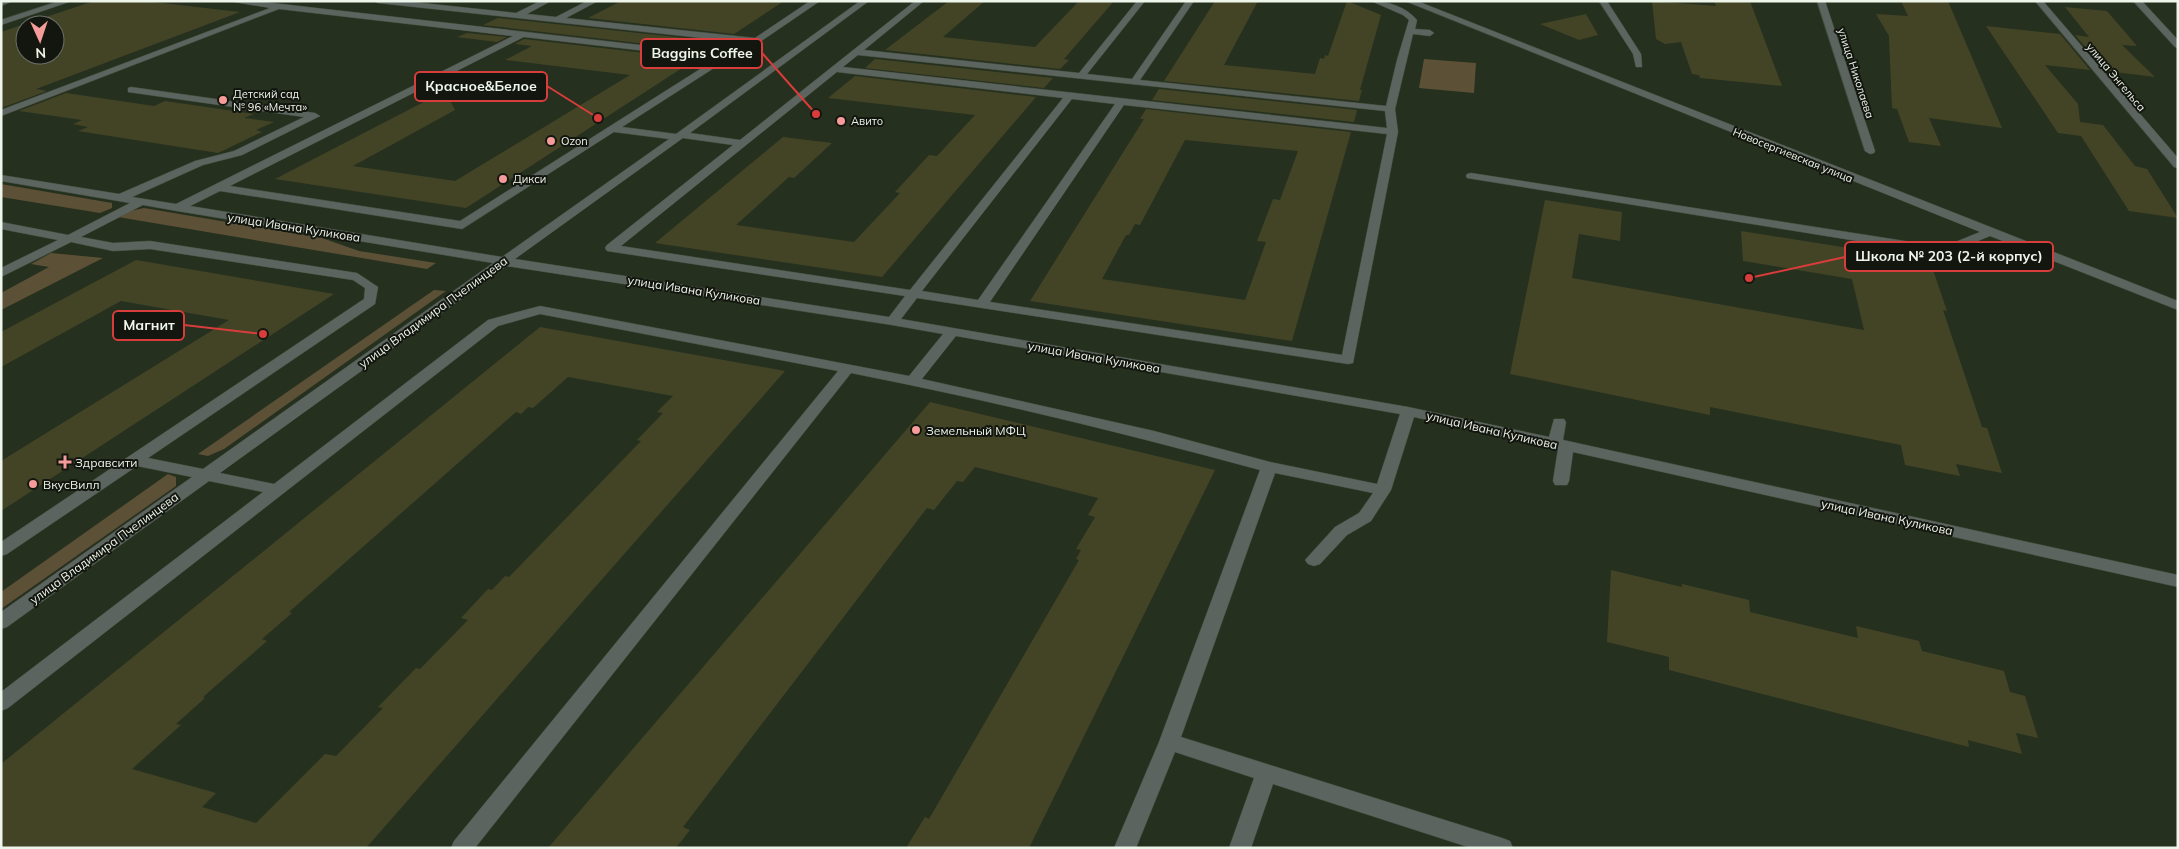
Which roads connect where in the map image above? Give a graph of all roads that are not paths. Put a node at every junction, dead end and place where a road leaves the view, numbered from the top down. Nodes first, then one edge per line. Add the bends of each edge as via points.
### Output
1 (9, 1) edge
2 (68, 1) edge
3 (232, 1) edge
4 (378, 1) edge
5 (547, 1) edge
6 (594, 1) edge
7 (816, 1) edge
8 (865, 1) edge
9 (920, 1) edge
10 (1141, 1) edge
11 (1190, 1) edge
12 (1375, 1) edge
13 (1409, 1) edge
14 (1603, 1) edge
15 (1821, 1) edge
16 (2039, 1) edge
17 (2137, 1) edge
18 (1, 4) edge
19 (280, 7) junction
20 (517, 16) junction
21 (557, 20) junction
22 (1, 23) edge
23 (1410, 31) junction
24 (1430, 33) dead end
25 (523, 34) junction
26 (2178, 45) edge
27 (857, 52) junction
28 (1639, 65) dead end
29 (835, 69) junction
30 (1081, 76) junction
31 (1134, 82) junction
32 (131, 90) dead end
33 (1070, 95) junction
34 (1122, 101) junction
35 (1390, 109) junction
36 (1, 113) edge
37 (613, 129) junction
38 (1393, 132) junction
39 (680, 136) junction
40 (742, 143) junction
41 (1870, 151) dead end
42 (2178, 165) edge
43 (1471, 176) dead end
44 (1, 178) edge
45 (217, 187) junction
46 (120, 198) junction
47 (141, 202) junction
48 (177, 208) junction
49 (1, 225) edge
50 (1989, 232) junction
51 (70, 238) junction
52 (505, 261) junction
53 (1, 273) edge
54 (914, 294) junction
55 (982, 304) junction
56 (2178, 306) edge
57 (892, 321) junction
58 (952, 332) junction
59 (848, 368) junction
60 (913, 381) junction
61 (1408, 411) junction
62 (1559, 422) dead end
63 (1560, 445) junction
64 (134, 460) junction
65 (1269, 467) junction
66 (206, 475) junction
67 (1561, 481) dead end
68 (277, 490) junction
69 (1383, 490) junction
70 (1, 550) edge
71 (1314, 560) dead end
72 (2178, 581) edge
73 (1, 622) edge
74 (1, 703) edge
75 (1169, 742) junction
76 (1266, 772) junction
77 (462, 848) edge
78 (1125, 848) edge
79 (1240, 848) edge
80 (1502, 848) edge

1 - 18 street
2 - 22 street
3 - 19 street
4 - 20 street
5 - 20 street
6 - 21 street
7 - 21 street via 758,41
8 - 39 street, улица Владимира Пчелинцева
9 - 27 street
10 - 30 street
11 - 31 street
12 - 23 street via 1406,13 1413,20
13 - 50 street, Новосергиевская улица
14 - 28 street via 1637,54
15 - 41 street, улица Николаева
16 - 42 street, улица Энгельса
17 - 26 street
19 - 25 street
19 - 36 street
20 - 21 street
23 - 24 street
23 - 35 street
25 - 37 street via 725,57
25 - 45 street
27 - 29 street
27 - 30 street
29 - 33 street
29 - 40 street
30 - 31 street
31 - 35 street
32 - 46 street via 315,116 238,153 198,163
33 - 34 street
33 - 54 street
34 - 38 street
34 - 55 street
35 - 38 street
37 - 39 street
37 - 45 street via 462,225
38 - 55 street via 1348,360
39 - 40 street
39 - 52 street, улица Владимира Пчелинцева
40 - 54 street via 612,248
43 - 50 street via 1944,251
44 - 46 street, улица Ивана Куликова
45 - 48 street
46 - 47 street, улица Ивана Куликова
47 - 48 street, улица Ивана Куликова
47 - 51 street
48 - 52 street, улица Ивана Куликова
49 - 51 street
50 - 56 street, Новосергиевская улица
51 - 53 street
51 - 64 street via 113,247 150,244 347,275 357,277 372,287 370,301
52 - 57 street, улица Ивана Куликова
52 - 66 street, улица Владимира Пчелинцева
54 - 55 street
54 - 57 street
57 - 58 street, улица Ивана Куликова
58 - 60 street
58 - 61 street, улица Ивана Куликова
59 - 60 street
59 - 68 street via 540,310 493,324
59 - 77 street
60 - 65 street via 1154,436
61 - 63 street, улица Ивана Куликова
61 - 69 street
62 - 63 street
63 - 67 street
63 - 72 street, улица Ивана Куликова
64 - 66 street
64 - 70 street
65 - 69 street
65 - 75 street
66 - 68 street
66 - 73 street, улица Владимира Пчелинцева
68 - 74 street
69 - 71 street via 1365,517 1341,531
75 - 76 street
75 - 78 street
76 - 79 street
76 - 80 street

